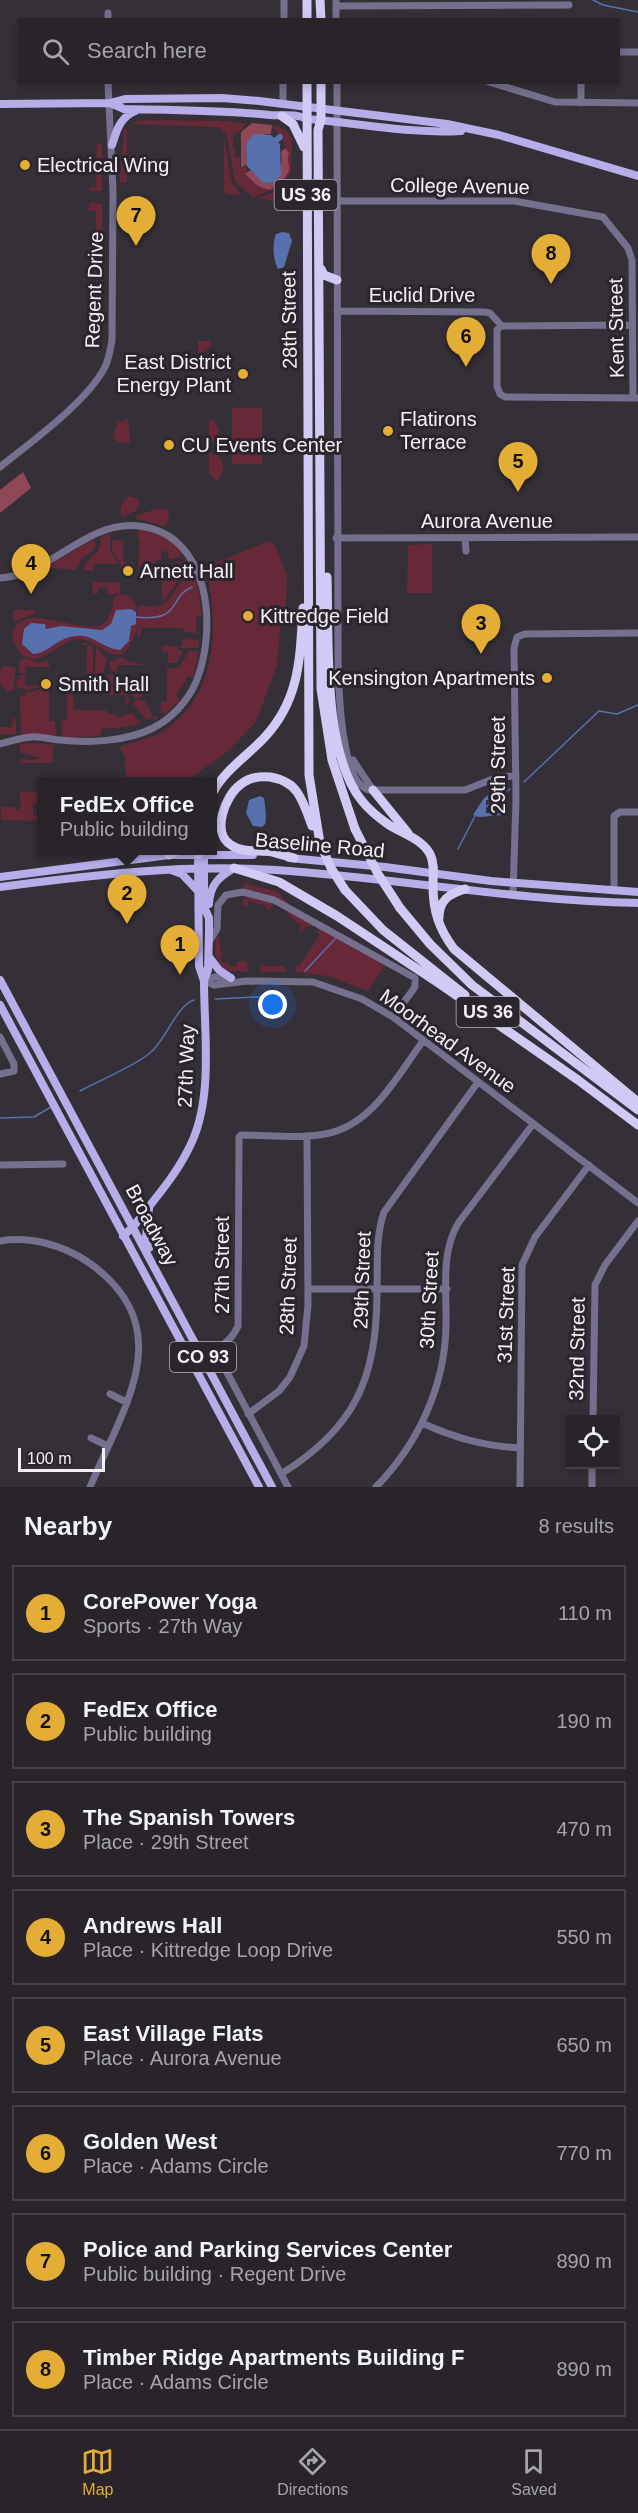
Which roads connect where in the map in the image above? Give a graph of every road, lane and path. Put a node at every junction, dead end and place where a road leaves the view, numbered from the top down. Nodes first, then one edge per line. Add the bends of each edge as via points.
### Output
1 (284, 0) edge
2 (307, 0) edge
3 (321, 0) edge
4 (336, 3) edge
5 (569, 4) dead end
6 (284, 18) edge
7 (307, 18) edge
8 (321, 18) edge
9 (620, 52) edge
10 (638, 52) edge
11 (108, 84) edge
12 (283, 84) edge
13 (307, 84) edge
14 (321, 84) edge
15 (337, 84) edge
16 (580, 84) edge
17 (504, 85) edge
18 (110, 103) junction
19 (581, 103) junction
20 (638, 103) edge
21 (0, 104) edge
22 (283, 104) junction
23 (307, 108) junction
24 (141, 109) junction
25 (321, 109) junction
26 (337, 111) junction
27 (282, 116) junction
28 (307, 119) junction
29 (321, 120) junction
30 (338, 122) junction
31 (471, 130) junction
32 (112, 145) junction
33 (307, 152) junction
34 (638, 176) edge
35 (337, 201) junction
36 (631, 257) joint
37 (320, 266) junction
38 (337, 280) junction
39 (319, 294) junction
40 (337, 310) junction
41 (632, 325) junction
42 (501, 326) junction
43 (636, 398) edge
44 (0, 467) edge
45 (638, 537) edge
46 (336, 538) junction
47 (465, 538) junction
48 (466, 551) dead end
49 (321, 556) junction
50 (307, 558) junction
51 (0, 578) edge
52 (638, 633) edge
53 (0, 744) edge
54 (236, 764) junction
55 (516, 776) junction
56 (217, 780) edge
57 (217, 787) edge
58 (373, 790) junction
59 (386, 790) junction
60 (384, 804) junction
61 (638, 812) edge
62 (411, 837) junction
63 (320, 843) junction
64 (217, 854) edge
65 (168, 855) edge
66 (200, 855) edge
67 (294, 858) junction
68 (65, 867) junction
69 (201, 868) junction
70 (234, 868) junction
71 (166, 869) junction
72 (434, 873) junction
73 (0, 875) edge
74 (55, 880) junction
75 (513, 883) junction
76 (433, 886) junction
77 (0, 887) edge
78 (465, 889) junction
79 (198, 891) junction
80 (614, 891) junction
81 (638, 892) edge
82 (513, 894) junction
83 (638, 903) edge
84 (209, 920) junction
85 (217, 929) junction
86 (441, 929) junction
87 (209, 942) junction
88 (209, 957) junction
89 (231, 978) junction
90 (0, 980) edge
91 (204, 981) junction
92 (247, 981) junction
93 (0, 1005) edge
94 (393, 1017) junction
95 (0, 1037) edge
96 (423, 1041) junction
97 (0, 1074) edge
98 (578, 1080) junction
99 (478, 1082) junction
100 (638, 1102) edge
101 (638, 1110) edge
102 (532, 1124) junction
103 (638, 1125) edge
104 (307, 1136) junction
105 (63, 1164) dead end
106 (589, 1165) junction
107 (0, 1166) edge
108 (638, 1203) edge
109 (149, 1205) junction
110 (638, 1221) edge
111 (133, 1227) junction
112 (123, 1236) junction
113 (0, 1241) edge
114 (153, 1263) junction
115 (308, 1289) junction
116 (378, 1289) junction
117 (447, 1289) junction
118 (215, 1350) junction
119 (202, 1356) junction
120 (192, 1361) junction
121 (110, 1394) dead end
122 (126, 1402) junction
123 (248, 1414) junction
124 (593, 1415) edge
125 (422, 1423) junction
126 (91, 1438) dead end
127 (108, 1446) junction
128 (520, 1448) junction
129 (592, 1469) edge
130 (250, 1471) junction
131 (280, 1473) junction
132 (90, 1487) edge
133 (252, 1487) edge
134 (259, 1487) edge
135 (273, 1487) edge
136 (288, 1487) edge
137 (376, 1487) edge
138 (520, 1487) edge
139 (592, 1487) edge

1 - 6 street
2 - 7 highway
3 - 8 highway
4 - 5 street
9 - 10 street
11 - 18 street, Regent Drive
12 - 22 street
13 - 23 highway, 28th Street / US 36
14 - 25 highway, 28th Street / US 36
15 - 26 street
16 - 19 street
17 - 19 street via 555,102
18 - 21 main road
18 - 22 main road via 125,99 222,98
18 - 24 main road via 124,109
18 - 32 street, Regent Drive
19 - 20 street
22 - 23 main road
23 - 25 main road
23 - 28 highway, 28th Street / US 36
24 - 27 main road
24 - 32 main road via 123,119
25 - 26 main road
25 - 29 highway, 28th Street / US 36
26 - 30 street
26 - 31 main road
27 - 28 main road via 298,114
27 - 33 highway via 293,124
28 - 29 main road
28 - 33 highway, 28th Street / US 36
29 - 30 main road
29 - 37 highway, 28th Street / US 36
30 - 31 main road via 432,132
30 - 35 street
31 - 34 main road
32 - 44 street, Regent Drive via 109,357 98,379 82,397
33 - 50 highway, 28th Street / US 36
35 - 36 street, College Avenue via 514,201 588,213 608,222
35 - 38 street
36 - 41 street, Kent Street
37 - 38 highway via 324,275
37 - 39 highway, 28th Street / US 36
38 - 39 highway via 328,282
38 - 40 street
39 - 49 highway, 28th Street / US 36
40 - 42 street, Euclid Drive via 485,312
40 - 46 street
41 - 42 street
41 - 43 street, Kent Street
42 - 43 street via 497,330 497,386 505,397
45 - 47 street, Aurora Avenue
46 - 47 street, Aurora Avenue
46 - 58 street via 339,689 348,751
47 - 48 street
49 - 62 highway via 327,576 331,690 343,764 351,786 368,808
49 - 101 highway, US 36, bridge via 325,724 334,770 355,829 378,874 400,909 472,986
50 - 54 highway via 300,652 291,698 278,722
50 - 63 highway, US 36 via 309,774
51 - 53 street via 32,570 101,532 140,526 164,533 186,550 201,581 205,619 195,683 165,721 121,738 33,737
52 - 55 street, 29th Street via 517,637
54 - 56 highway
54 - 57 highway
55 - 59 street via 498,777 465,790
55 - 75 street, 29th Street
58 - 59 street
58 - 60 highway
59 - 60 highway
60 - 62 highway
61 - 80 street via 614,816
62 - 72 highway via 430,854
63 - 67 highway via 292,786 267,777 240,784 224,809 222,827 226,841 237,848
63 - 98 highway, US 36, bridge via 345,890 383,930
64 - 67 main road, Baseline Road
65 - 68 main road, Baseline Road
66 - 69 main road, 27th Way
67 - 72 main road, Baseline Road
68 - 73 main road, Baseline Road
68 - 74 main road
69 - 70 main road, Baseline Road
69 - 71 main road, Baseline Road
69 - 79 main road, 27th Way
69 - 84 main road, 27th Way
70 - 76 main road, Baseline Road
70 - 84 main road via 215,882
70 - 98 highway via 279,882 337,916
71 - 74 main road, Baseline Road
71 - 79 main road via 182,874
72 - 75 main road, Baseline Road
72 - 76 highway
74 - 77 main road, Baseline Road
75 - 80 main road, Baseline Road
75 - 82 street, 29th Street
76 - 78 main road, Baseline Road
76 - 86 highway via 434,909
78 - 82 main road, Baseline Road
78 - 86 highway via 442,902
79 - 91 main road, 27th Way via 199,966
80 - 81 main road, Baseline Road
82 - 83 main road, Baseline Road
84 - 85 street
84 - 87 main road, 27th Way
85 - 87 street
85 - 94 street via 218,905 229,894 243,892 278,902 413,977 415,987
86 - 100 highway via 468,963
87 - 88 main road, 27th Way
88 - 89 main road
88 - 91 main road, 27th Way
89 - 91 street, Moorhead Avenue
89 - 92 street, Moorhead Avenue
90 - 111 main road, Broadway / CO 93
91 - 92 street, Moorhead Avenue via 214,985
91 - 109 main road, 27th Way via 205,1090 200,1119 189,1148
92 - 94 street, Moorhead Avenue via 313,982 362,999
93 - 112 main road, Broadway / CO 93
94 - 96 street, Moorhead Avenue
95 - 97 street via 14,1064 14,1071
96 - 99 street, Moorhead Avenue
96 - 104 street via 362,1119 336,1132
98 - 103 highway, US 36
99 - 102 street, Moorhead Avenue
99 - 116 street, 29th Street via 384,1212 378,1235
102 - 106 street, Moorhead Avenue
102 - 117 street, 30th Street via 454,1229 447,1255
104 - 115 street, 28th Street
104 - 118 street, 27th Street via 242,1135 238,1140 239,1315 234,1334
105 - 107 street
106 - 108 street, Moorhead Avenue
106 - 128 street, 31st Street via 535,1238 522,1265
109 - 111 main road, 27th Way
109 - 114 main road via 146,1237
110 - 124 street, 32nd Street via 605,1264 595,1285
111 - 112 main road, 27th Way
111 - 114 main road, Broadway / CO 93
112 - 120 main road, Broadway / CO 93
113 - 122 street via 37,1241 62,1248 104,1274 117,1287 128,1303 137,1332 139,1362
114 - 119 main road, Broadway / CO 93
115 - 116 street
115 - 123 street, 28th Street via 307,1329 298,1362 279,1391
116 - 117 street
116 - 131 street, 29th Street via 371,1363 350,1412 321,1446
117 - 125 street, 30th Street via 443,1359
118 - 119 street, 27th Street
118 - 123 street
119 - 120 street, 27th Street
119 - 135 main road, Broadway / CO 93
120 - 130 main road, Broadway / CO 93
121 - 122 street
122 - 127 street
123 - 131 street
125 - 128 street via 464,1440
125 - 137 street, 30th Street
126 - 127 street
127 - 132 street
128 - 138 street, 31st Street
129 - 139 street
130 - 133 main road
130 - 134 main road, Broadway / CO 93
131 - 136 street

